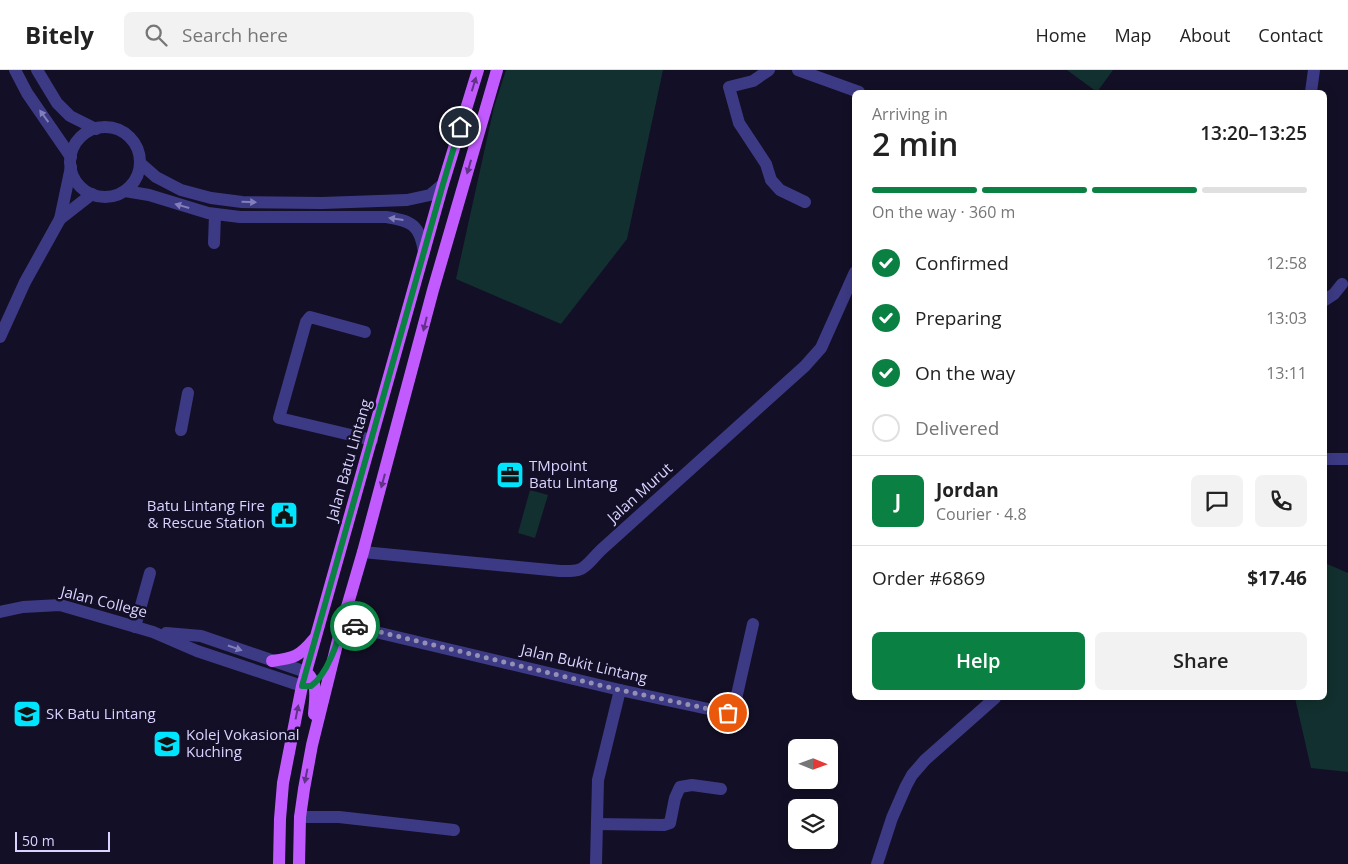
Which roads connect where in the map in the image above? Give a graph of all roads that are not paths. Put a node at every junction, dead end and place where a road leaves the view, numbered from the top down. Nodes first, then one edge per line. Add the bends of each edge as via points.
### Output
1 (15, 70) edge
2 (37, 70) edge
3 (478, 70) edge
4 (497, 70) edge
5 (769, 70) edge
6 (798, 70) edge
7 (1314, 70) edge
8 (853, 90) edge
9 (1312, 90) edge
10 (96, 129) junction
11 (71, 162) junction
12 (140, 163) junction
13 (443, 184) junction
14 (125, 191) junction
15 (92, 194) junction
16 (805, 202) dead end
17 (216, 214) junction
18 (60, 218) junction
19 (214, 243) dead end
20 (424, 252) junction
21 (852, 279) edge
22 (1342, 284) dead end
23 (1327, 299) edge
24 (365, 332) dead end
25 (0, 337) edge
26 (188, 394) dead end
27 (181, 430) dead end
28 (372, 440) junction
29 (1327, 459) edge
30 (1348, 459) edge
31 (364, 552) junction
32 (150, 573) dead end
33 (0, 612) edge
34 (342, 624) junction
35 (754, 624) dead end
36 (135, 627) junction
37 (153, 632) junction
38 (201, 636) junction
39 (317, 636) junction
40 (337, 644) junction
41 (197, 651) junction
42 (272, 661) junction
43 (306, 672) junction
44 (309, 685) junction
45 (620, 690) junction
46 (993, 700) edge
47 (312, 745) junction
48 (721, 789) dead end
49 (300, 817) junction
50 (597, 824) junction
51 (454, 830) dead end
52 (279, 864) edge
53 (299, 864) edge
54 (596, 864) edge
55 (876, 864) edge

11 -> 1 street
2 - 10 street via 70,116
13 -> 3 main road, Jalan Batu Lintang
4 -> 31 main road via 433,290
5 - 16 street via 753,81 729,87 739,123 766,164 772,180 780,190
6 - 8 street
7 - 9 street
10 - 11 street via 78,140
10 - 12 street via 111,127 123,132 138,150
11 - 15 street via 75,178
11 - 18 street
12 -> 13 street via 156,177 181,190 242,202 407,200 430,194
12 - 14 street via 136,178
13 - 20 main road, Jalan Batu Lintang
14 - 15 street via 115,196
17 -> 14 street
15 - 18 street
17 - 19 street
20 -> 17 street via 418,229 406,220
18 - 25 street
20 - 28 main road, Jalan Batu Lintang
21 - 31 street, Jalan Murut via 821,348 805,366 582,570 560,571
22 - 23 street
24 - 28 street via 310,317 279,418
26 - 27 street
28 - 39 main road, Jalan Batu Lintang
29 - 30 street
31 - 34 main road
32 - 36 street
33 - 36 street, Jalan College via 60,605
34 - 40 main road
34 - 45 street, Jalan Bukit Lintang
35 - 45 street, Jalan Bukit Lintang via 734,708 728,713
36 - 37 street, Jalan College
37 - 38 street
37 - 41 street, Jalan College
38 - 41 street via 194,641
38 -> 42 street
39 - 42 main road via 294,658
39 - 43 main road, Jalan Batu Lintang
40 - 44 main road via 322,674
40 - 47 main road
41 - 44 street, Jalan College
42 - 43 street
43 - 44 main road, Jalan Batu Lintang
44 - 47 main road
52 -> 44 main road, Jalan Batu Lintang via 283,783
45 - 50 street via 598,780
46 - 55 street via 912,775
47 -> 49 main road
48 - 50 street via 692,785 680,787 670,823 664,825
49 - 51 street via 339,817
49 - 53 main road
50 - 54 street

